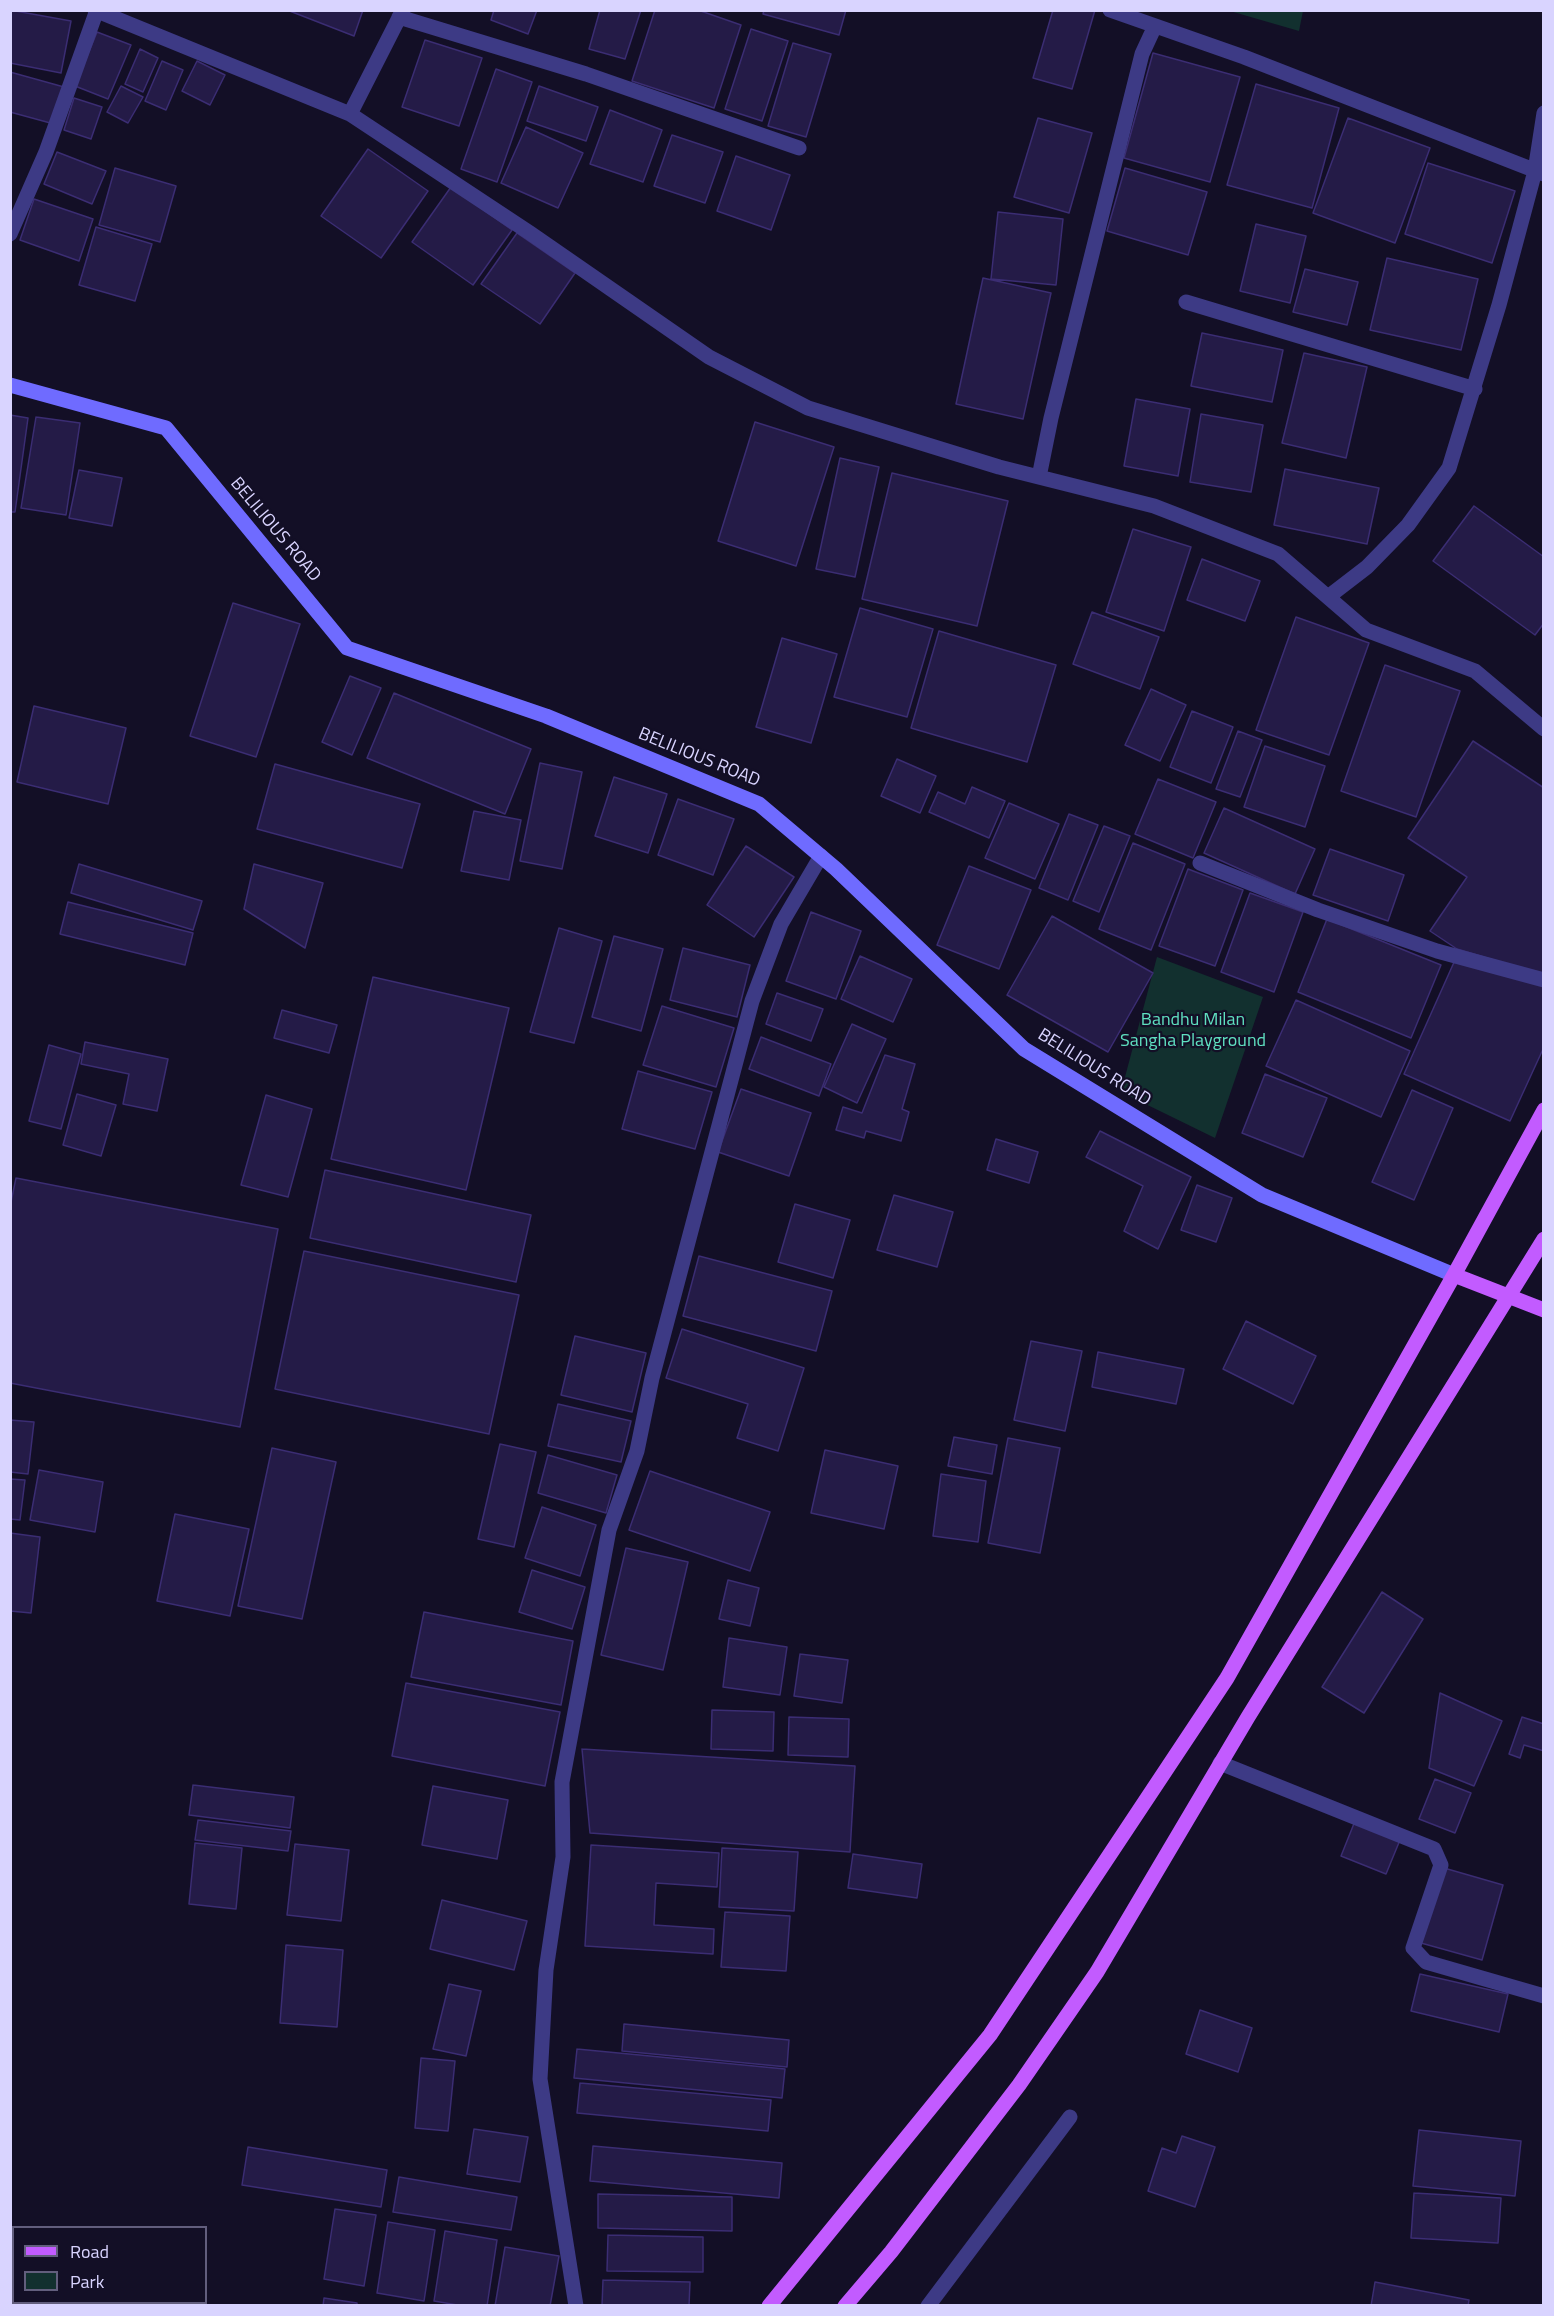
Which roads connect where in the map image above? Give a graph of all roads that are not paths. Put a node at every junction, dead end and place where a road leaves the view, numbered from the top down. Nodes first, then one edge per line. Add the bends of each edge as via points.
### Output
1 (1110, 10) edge
2 (97, 11) edge
3 (401, 14) edge
4 (1155, 26) junction
5 (1544, 113) edge
6 (350, 114) junction
7 (799, 148) dead end
8 (1539, 173) edge
9 (10, 234) edge
10 (1186, 302) dead end
11 (10, 385) edge
12 (1475, 389) junction
13 (1039, 477) junction
14 (1328, 597) junction
15 (1544, 729) edge
16 (821, 856) junction
17 (1200, 863) dead end
18 (1544, 980) edge
19 (1544, 1110) edge
20 (1544, 1239) edge
21 (1454, 1275) junction
22 (1507, 1296) junction
23 (1544, 1310) edge
24 (1220, 1763) junction
25 (1544, 1996) edge
26 (1070, 2117) dead end
27 (166, 2304) edge
28 (183, 2306) edge
29 (576, 2306) edge
30 (770, 2306) edge
31 (845, 2306) edge
32 (928, 2306) edge

1 - 4 street
2 - 6 street
2 - 9 street via 46,152
3 - 6 street
3 - 7 street
4 - 8 street
4 - 13 street via 1142,54
5 - 8 street
6 - 13 street via 709,357 808,408
8 - 12 street
10 - 12 street
11 - 16 main road, BELILIOUS ROAD via 166,428 348,648 546,716 759,804
12 - 14 street via 1449,468 1408,525 1367,567
13 - 14 street via 1154,506 1278,554
14 - 15 street via 1366,630 1475,671
16 - 21 main road, BELILIOUS ROAD via 1024,1049 1262,1195
16 - 29 street via 781,924 752,1001 652,1378 637,1451 609,1530 562,1782 563,1857 546,1970 540,2079
17 - 18 street via 1437,951
19 - 21 main road
20 - 22 main road
21 - 22 main road
21 - 30 main road via 1227,1678 990,2035
22 - 23 main road
22 - 24 main road
24 - 25 street via 1434,1849 1441,1865 1413,1948 1426,1962
24 - 31 main road via 1097,1972 1019,2085
26 - 32 street
27 - 28 street

